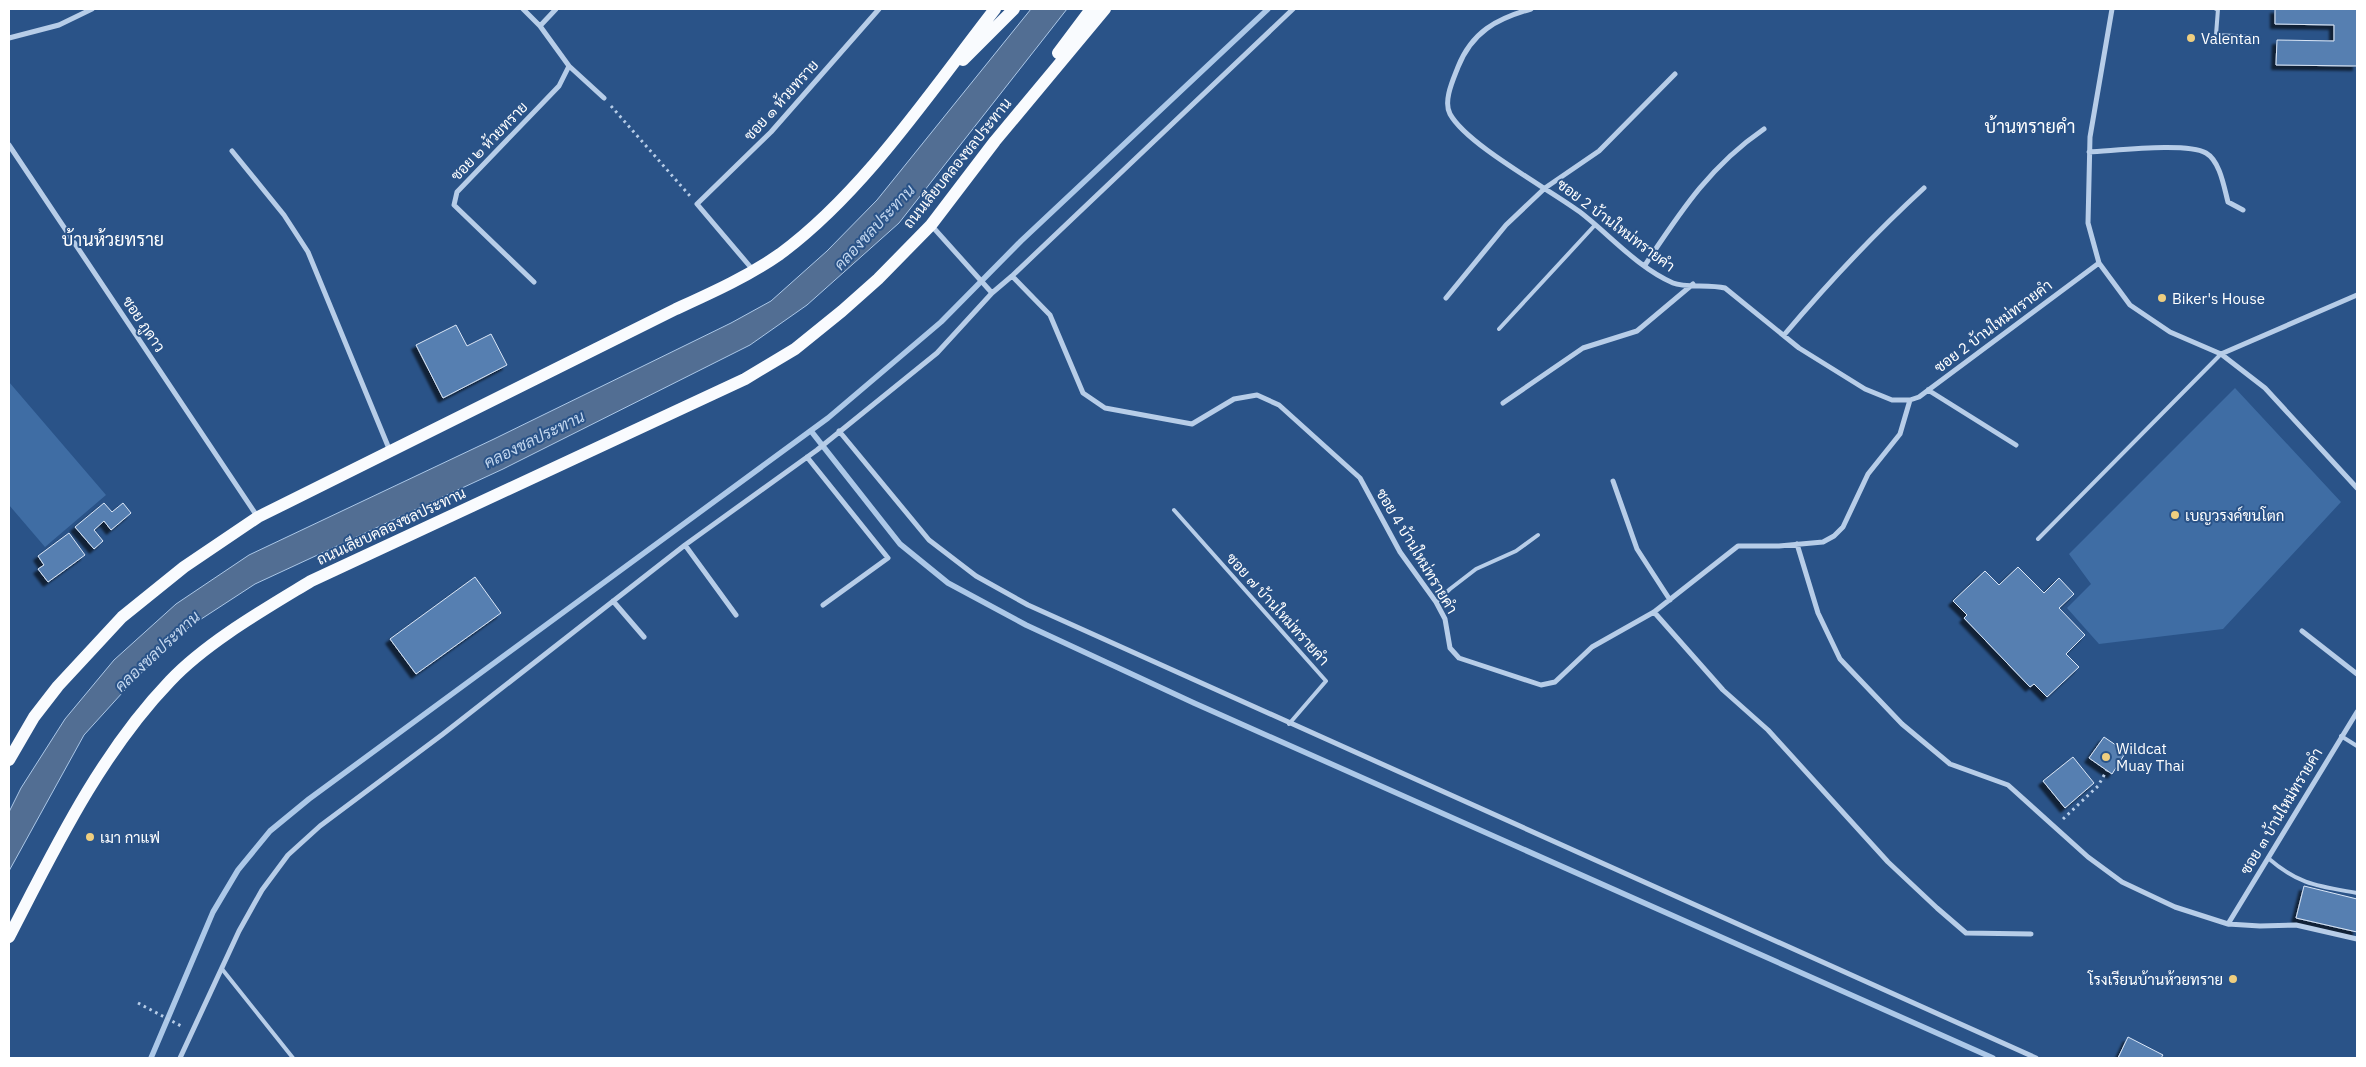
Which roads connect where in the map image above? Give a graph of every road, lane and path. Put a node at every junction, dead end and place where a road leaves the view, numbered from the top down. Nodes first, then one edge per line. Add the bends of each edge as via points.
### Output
1 (92, 9) edge
2 (523, 9) edge
3 (556, 9) edge
4 (879, 9) edge
5 (995, 9) edge
6 (1014, 9) edge
7 (1092, 9) edge
8 (1105, 9) edge
9 (1293, 9) edge
10 (1531, 9) edge
11 (2112, 9) edge
12 (2216, 9) edge
13 (540, 26) junction
14 (2255, 37) dead end
15 (9, 38) edge
16 (569, 66) junction
17 (1675, 74) dead end
18 (937, 83) junction
19 (604, 98) joint
20 (1764, 128) dead end
21 (996, 141) junction
22 (9, 145) edge
23 (232, 151) dead end
24 (2089, 152) junction
25 (1545, 188) junction
26 (1924, 188) dead end
27 (697, 204) junction
28 (2243, 210) dead end
29 (931, 225) junction
30 (1595, 225) junction
31 (2099, 262) junction
32 (1645, 265) junction
33 (754, 270) junction
34 (1012, 276) junction
35 (534, 282) dead end
36 (1693, 284) junction
37 (992, 293) junction
38 (2357, 295) edge
39 (1446, 298) dead end
40 (1499, 329) dead end
41 (1784, 335) junction
42 (2221, 354) junction
43 (1928, 390) junction
44 (1910, 400) junction
45 (1503, 403) dead end
46 (839, 431) junction
47 (2016, 445) dead end
48 (390, 452) junction
49 (807, 458) junction
50 (1613, 481) dead end
51 (2357, 488) edge
52 (1174, 510) dead end
53 (258, 517) junction
54 (1538, 535) dead end
55 (2038, 539) dead end
56 (1797, 544) junction
57 (685, 545) junction
58 (1670, 600) junction
59 (613, 601) junction
60 (1436, 602) junction
61 (823, 605) dead end
62 (1654, 612) junction
63 (736, 615) dead end
64 (2302, 631) dead end
65 (644, 636) dead end
66 (2357, 674) edge
67 (2357, 712) edge
68 (1288, 724) junction
69 (2341, 736) junction
70 (2357, 746) edge
71 (9, 760) edge
72 (2108, 770) dead end
73 (2055, 827) junction
74 (2268, 858) junction
75 (2357, 893) edge
76 (2228, 924) junction
77 (2030, 934) dead end
78 (9, 937) edge
79 (2357, 939) edge
80 (222, 969) junction
81 (138, 1003) dead end
82 (192, 1032) junction
83 (180, 1058) edge
84 (293, 1058) edge
85 (2036, 1058) edge

1 - 15 street via 59,25
2 - 13 street
3 - 13 street
4 - 27 street, ซอย ๑ ห้วยทราย via 771,132
5 - 18 main road
6 - 18 main road
7 - 21 main road
8 - 21 main road, ถนนเลียบคลองชลประทาน
9 - 34 street
10 - 25 street, ซอย 2 บ้านใหม่ทรายคำ via 1508,16 1478,34 1461,59 1449,89 1449,113 1469,136
11 - 24 street
12 - 14 lane via 2216,35
13 - 16 street
16 - 19 street
16 - 35 street, ซอย ๒ ห้วยทราย via 559,86 458,192 454,205
17 - 25 street via 1598,151
18 - 33 main road via 866,174 818,221
19 - 27 path
20 - 32 street via 1741,144 1692,196
21 - 29 main road, ถนนเลียบคลองชลประทาน
22 - 53 street, ซอย ภูดาว
23 - 48 street via 284,215 308,252
24 - 28 street via 2190,148 2207,153 2219,171 2228,202
24 - 31 street via 2088,223
25 - 30 street, ซอย 2 บ้านใหม่ทรายคำ
25 - 39 street via 1506,225
26 - 41 street via 1880,229
27 - 33 street
29 - 37 street
29 - 78 main road, ถนนเลียบคลองชลประทาน via 878,279 796,349 745,379 311,581 249,619 210,648 170,680 101,770 63,832
30 - 32 street, ซอย 2 บ้านใหม่ทรายคำ
30 - 40 lane
31 - 42 street via 2130,305 2170,332
31 - 43 street, ซอย 2 บ้านใหม่ทรายคำ
32 - 36 street, ซอย 2 บ้านใหม่ทรายคำ via 1676,284
33 - 48 main road
34 - 37 street
34 - 60 street, ซอย 4 บ้านใหม่ทรายคำ via 1050,315 1083,393 1104,408 1192,424 1234,399 1257,395 1278,406 1360,478 1400,552
36 - 41 street, ซอย 2 บ้านใหม่ทรายคำ via 1726,288
36 - 45 street via 1638,331 1583,348
37 - 46 street via 937,352
38 - 42 street
41 - 44 street, ซอย 2 บ้านใหม่ทรายคำ via 1865,389 1892,400
42 - 51 street via 2265,388
42 - 55 lane
43 - 44 street, ซอย 2 บ้านใหม่ทรายคำ
43 - 47 street
44 - 56 street, ซอย 4 บ้านใหม่ทรายคำ via 1900,434 1868,474 1843,527 1823,542
46 - 49 street
46 - 68 street via 929,540 976,576 1028,605
48 - 53 main road
49 - 57 street
49 - 61 street via 888,558
50 - 58 street via 1637,549
52 - 68 lane, ซอย ๗ บ้านใหม่ทรายคำ via 1326,681
53 - 71 main road via 184,567 122,617 58,686 34,717
54 - 60 lane via 1516,551 1476,569
56 - 58 street, ซอย 4 บ้านใหม่ทรายคำ via 1738,546
56 - 73 street via 1818,613 1840,659 1902,724 1950,764 2008,785
57 - 59 street
57 - 63 street
58 - 62 street, ซอย 4 บ้านใหม่ทรายคำ
59 - 65 street
59 - 80 street via 334,815 288,855 262,890
60 - 62 street, ซอย 4 บ้านใหม่ทรายคำ via 1446,619 1450,648 1459,658 1541,685 1555,682 1592,647
62 - 77 street via 1723,690 1768,730 1888,862 1966,933
64 - 66 street
67 - 69 street, ซอย ๓ บ้านใหม่ทรายคำ
68 - 85 street
69 - 70 lane
69 - 74 street, ซอย ๓ บ้านใหม่ทรายคำ
72 - 73 path via 2098,786
73 - 76 street via 2122,882 2175,907
74 - 75 lane via 2307,884
74 - 76 street, ซอย ๓ บ้านใหม่ทรายคำ
76 - 79 street via 2296,925
80 - 82 street
80 - 84 lane
81 - 82 path
82 - 83 street

